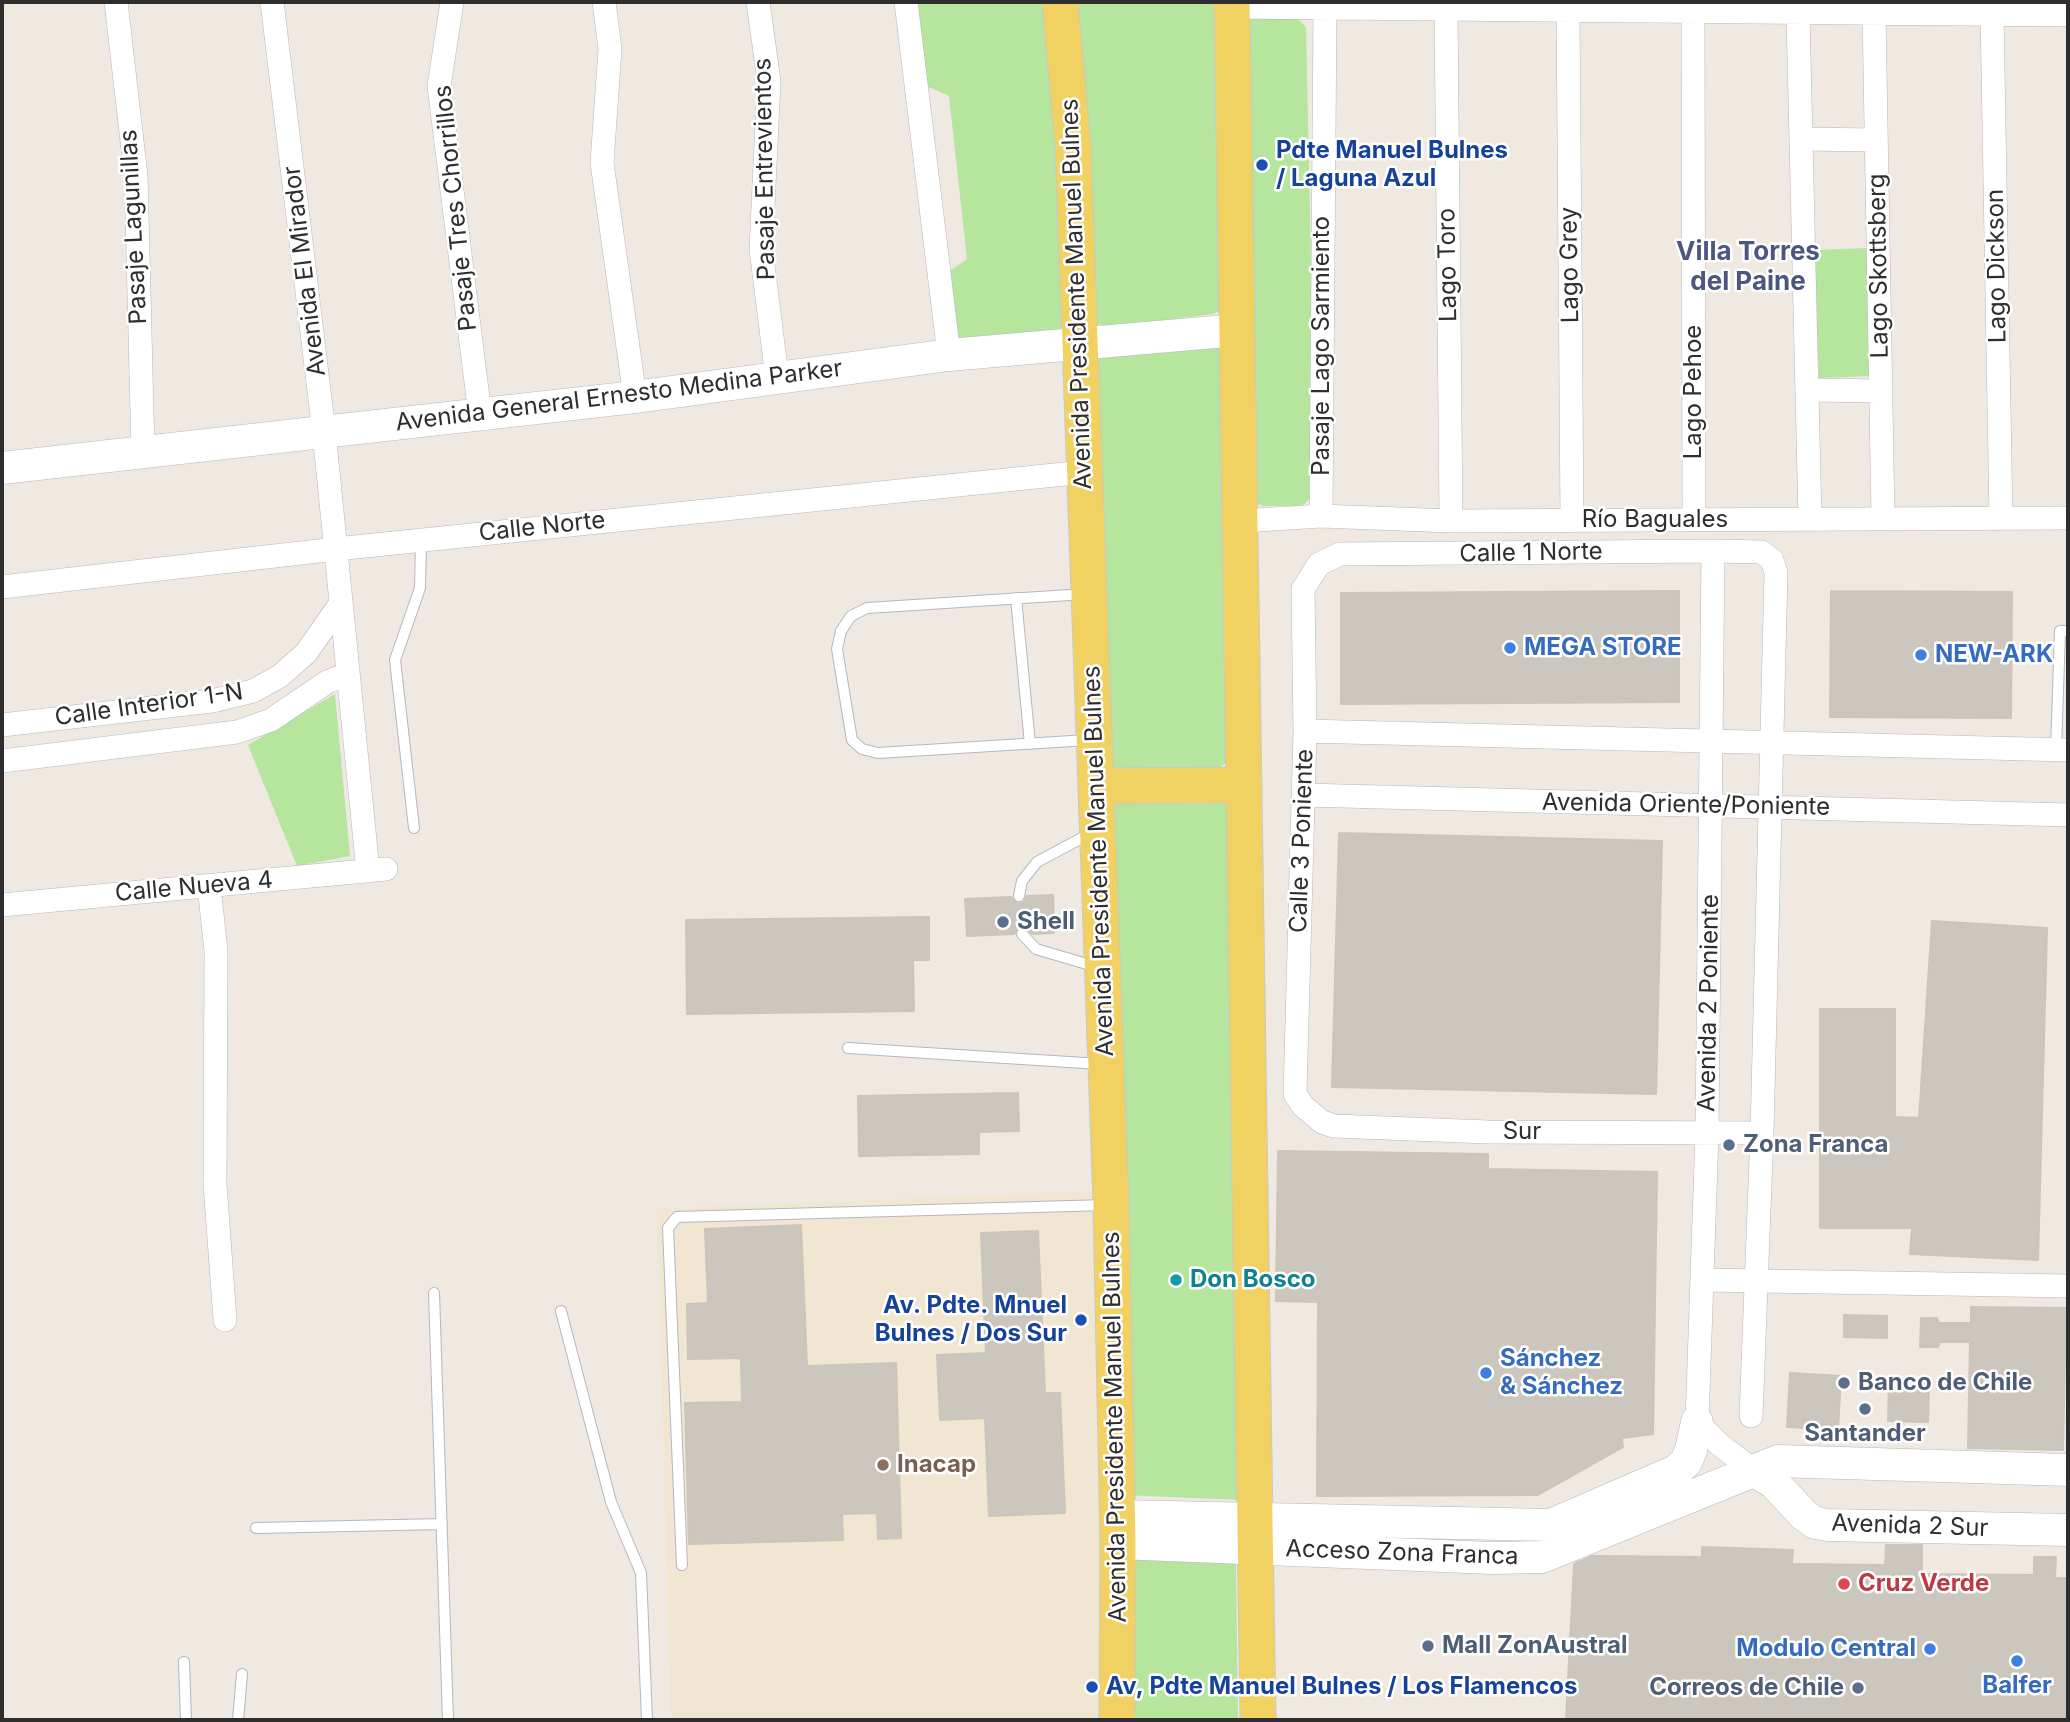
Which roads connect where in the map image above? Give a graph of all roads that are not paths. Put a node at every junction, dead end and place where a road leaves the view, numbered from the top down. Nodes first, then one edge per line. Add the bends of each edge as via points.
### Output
1 (116, 2) edge
2 (272, 2) edge
3 (452, 2) edge
4 (604, 2) edge
5 (758, 2) edge
6 (906, 2) edge
7 (1060, 2) edge
8 (1232, 4) edge
9 (1325, 8) junction
10 (1446, 9) junction
11 (1568, 10) junction
12 (1693, 12) junction
13 (1874, 13) junction
14 (1798, 14) junction
15 (1993, 14) junction
16 (2068, 15) edge
17 (1801, 139) junction
18 (1877, 140) junction
19 (1238, 330) junction
20 (1082, 344) junction
21 (949, 355) junction
22 (777, 377) junction
23 (1807, 390) junction
24 (1881, 391) junction
25 (635, 397) junction
26 (480, 414) junction
27 (324, 432) junction
28 (143, 452) junction
29 (2, 468) edge
30 (1084, 472) junction
31 (1321, 516) junction
32 (2068, 518) edge
33 (1810, 519) junction
34 (1883, 519) junction
35 (2001, 519) junction
36 (1572, 520) junction
37 (1694, 520) junction
38 (1242, 521) junction
39 (1451, 521) junction
40 (421, 540) junction
41 (335, 545) junction
42 (1713, 551) junction
43 (2, 587) edge
44 (1303, 589) joint
45 (1089, 594) junction
46 (1016, 598) junction
47 (341, 603) junction
48 (2068, 631) edge
49 (348, 674) junction
50 (2063, 685) edge
51 (2, 725) edge
52 (1305, 731) junction
53 (1095, 740) junction
54 (1713, 741) junction
55 (1771, 743) junction
56 (1030, 744) junction
57 (2062, 750) edge
58 (2, 761) edge
59 (1244, 785) junction
60 (1097, 786) junction
61 (1304, 795) junction
62 (1712, 806) junction
63 (1770, 807) junction
64 (2068, 815) edge
65 (414, 828) dead end
66 (1099, 830) junction
67 (377, 870) joint
68 (209, 886) junction
69 (1019, 897) dead end
70 (2, 905) edge
71 (1022, 934) dead end
72 (1103, 969) junction
73 (848, 1048) dead end
74 (1107, 1064) junction
75 (1295, 1094) joint
76 (1707, 1133) junction
77 (1762, 1133) junction
78 (1111, 1205) junction
79 (1702, 1280) junction
80 (1756, 1280) junction
81 (2068, 1286) edge
82 (434, 1293) dead end
83 (561, 1311) dead end
84 (225, 1320) dead end
85 (1751, 1416) dead end
86 (1697, 1422) junction
87 (1753, 1470) junction
88 (2068, 1470) edge
89 (442, 1524) junction
90 (256, 1528) dead end
91 (1118, 1529) junction
92 (2068, 1530) edge
93 (1256, 1533) junction
94 (682, 1565) dead end
95 (184, 1662) dead end
96 (242, 1674) dead end
97 (186, 1720) edge
98 (238, 1720) edge
99 (447, 1720) edge
100 (646, 1720) edge
101 (1117, 1720) edge
102 (1258, 1720) edge

1 - 28 street, Pasaje Lagunillas via 136,176
2 - 27 street, Avenida El Mirador
3 - 26 street, Pasaje Tres Chorrillos via 439,86
4 - 25 street via 610,49 602,163
5 - 22 street, Pasaje Entrevientos via 769,81 761,249
6 - 21 street
7 - 20 main road, Avenida Presidente Manuel Bulnes via 1073,146
8 - 9 street
8 - 19 main road
9 - 10 street
9 - 31 street, Pasaje Lago Sarmiento
10 - 11 street
10 - 39 street, Lago Toro
11 - 12 street
11 - 36 street, Lago Grey
12 - 14 street
12 - 37 street, Lago Pehoe
13 - 14 street
13 - 15 street
13 - 18 street, Lago Skottsberg
14 - 17 street
15 - 16 street
15 - 35 street, Lago Dickson
17 - 18 street
17 - 23 street
18 - 24 street, Lago Skottsberg
19 - 20 street, Avenida General Ernesto Medina Parker
19 - 38 main road
20 - 21 street, Avenida General Ernesto Medina Parker
20 - 30 main road, Avenida Presidente Manuel Bulnes
21 - 22 street, Avenida General Ernesto Medina Parker
22 - 25 street, Avenida General Ernesto Medina Parker
23 - 24 street
23 - 33 street
24 - 34 street, Lago Skottsberg
25 - 26 street, Avenida General Ernesto Medina Parker
26 - 27 street, Avenida General Ernesto Medina Parker
27 - 28 street, Avenida General Ernesto Medina Parker
27 - 41 street, Avenida El Mirador
28 - 29 street, Avenida General Ernesto Medina Parker
30 - 40 street, Calle Norte
30 - 45 main road, Avenida Presidente Manuel Bulnes
31 - 38 street, Río Baguales
31 - 39 street, Río Baguales
32 - 35 street, Río Baguales
33 - 34 street, Río Baguales
33 - 37 street, Río Baguales
34 - 35 street, Río Baguales
36 - 37 street, Río Baguales
36 - 39 street, Río Baguales
38 - 59 main road
40 - 41 street, Calle Norte
40 - 65 lane via 420,588 395,660
41 - 43 street, Calle Norte
41 - 47 street, Avenida El Mirador
42 - 44 street, Calle 1 Norte via 1340,554 1319,564
42 - 54 street, Avenida 2 Poniente
42 - 55 street, Calle 1 Norte via 1762,552 1772,560 1776,573
44 - 52 street, Calle 3 Poniente
45 - 46 lane
45 - 53 main road, Avenida Presidente Manuel Bulnes
46 - 56 lane
46 - 56 lane via 867,608 851,616 837,649 852,740 862,749 878,753
47 - 49 street, Avenida El Mirador
47 - 51 street, Calle Interior 1-N via 306,653 280,676 253,691 212,701
48 - 50 lane via 2060,631
49 - 58 street via 327,682 271,720 237,732
49 - 67 street, Avenida El Mirador
50 - 57 lane
52 - 54 street
52 - 61 street, Calle 3 Poniente
53 - 56 lane
53 - 60 main road, Avenida Presidente Manuel Bulnes
54 - 55 street
54 - 62 street, Avenida 2 Poniente
55 - 57 street
55 - 63 street
59 - 60 main road
59 - 93 main road
60 - 66 main road, Avenida Presidente Manuel Bulnes
61 - 62 street, Avenida Oriente/Poniente
61 - 75 street, Calle 3 Poniente
62 - 63 street, Avenida Oriente/Poniente
62 - 76 street, Avenida 2 Poniente
63 - 64 street, Avenida Oriente/Poniente
63 - 77 street
66 - 69 lane via 1037,862 1022,881
66 - 72 main road, Avenida Presidente Manuel Bulnes
67 - 68 street, Calle Nueva 4
68 - 70 street, Calle Nueva 4
68 - 84 street via 216,951 215,1184
71 - 72 lane via 1036,949
72 - 74 main road, Avenida Presidente Manuel Bulnes
73 - 74 lane
74 - 78 main road, Avenida Presidente Manuel Bulnes
75 - 76 street, Sur via 1313,1115 1334,1126
76 - 77 street, Sur
76 - 79 street, Avenida 2 Poniente
77 - 80 street
78 - 91 main road, Avenida Presidente Manuel Bulnes
78 - 94 lane via 677,1216 668,1228
79 - 80 street
79 - 86 street, Avenida 2 Poniente
80 - 81 street
80 - 85 street
82 - 89 lane
83 - 100 lane via 611,1502 641,1573
86 - 87 street
86 - 93 street, Acceso Zona Franca via 1686,1462 1676,1471 1551,1525
87 - 88 street via 1778,1461
87 - 92 street, Avenida 2 Sur via 1774,1483 1804,1515 1828,1525
87 - 93 street, Acceso Zona Franca via 1542,1557 1493,1558
89 - 90 lane
89 - 99 lane
91 - 93 street, Acceso Zona Franca
91 - 101 main road, Avenida Presidente Manuel Bulnes
93 - 102 main road
95 - 97 lane
96 - 98 lane

